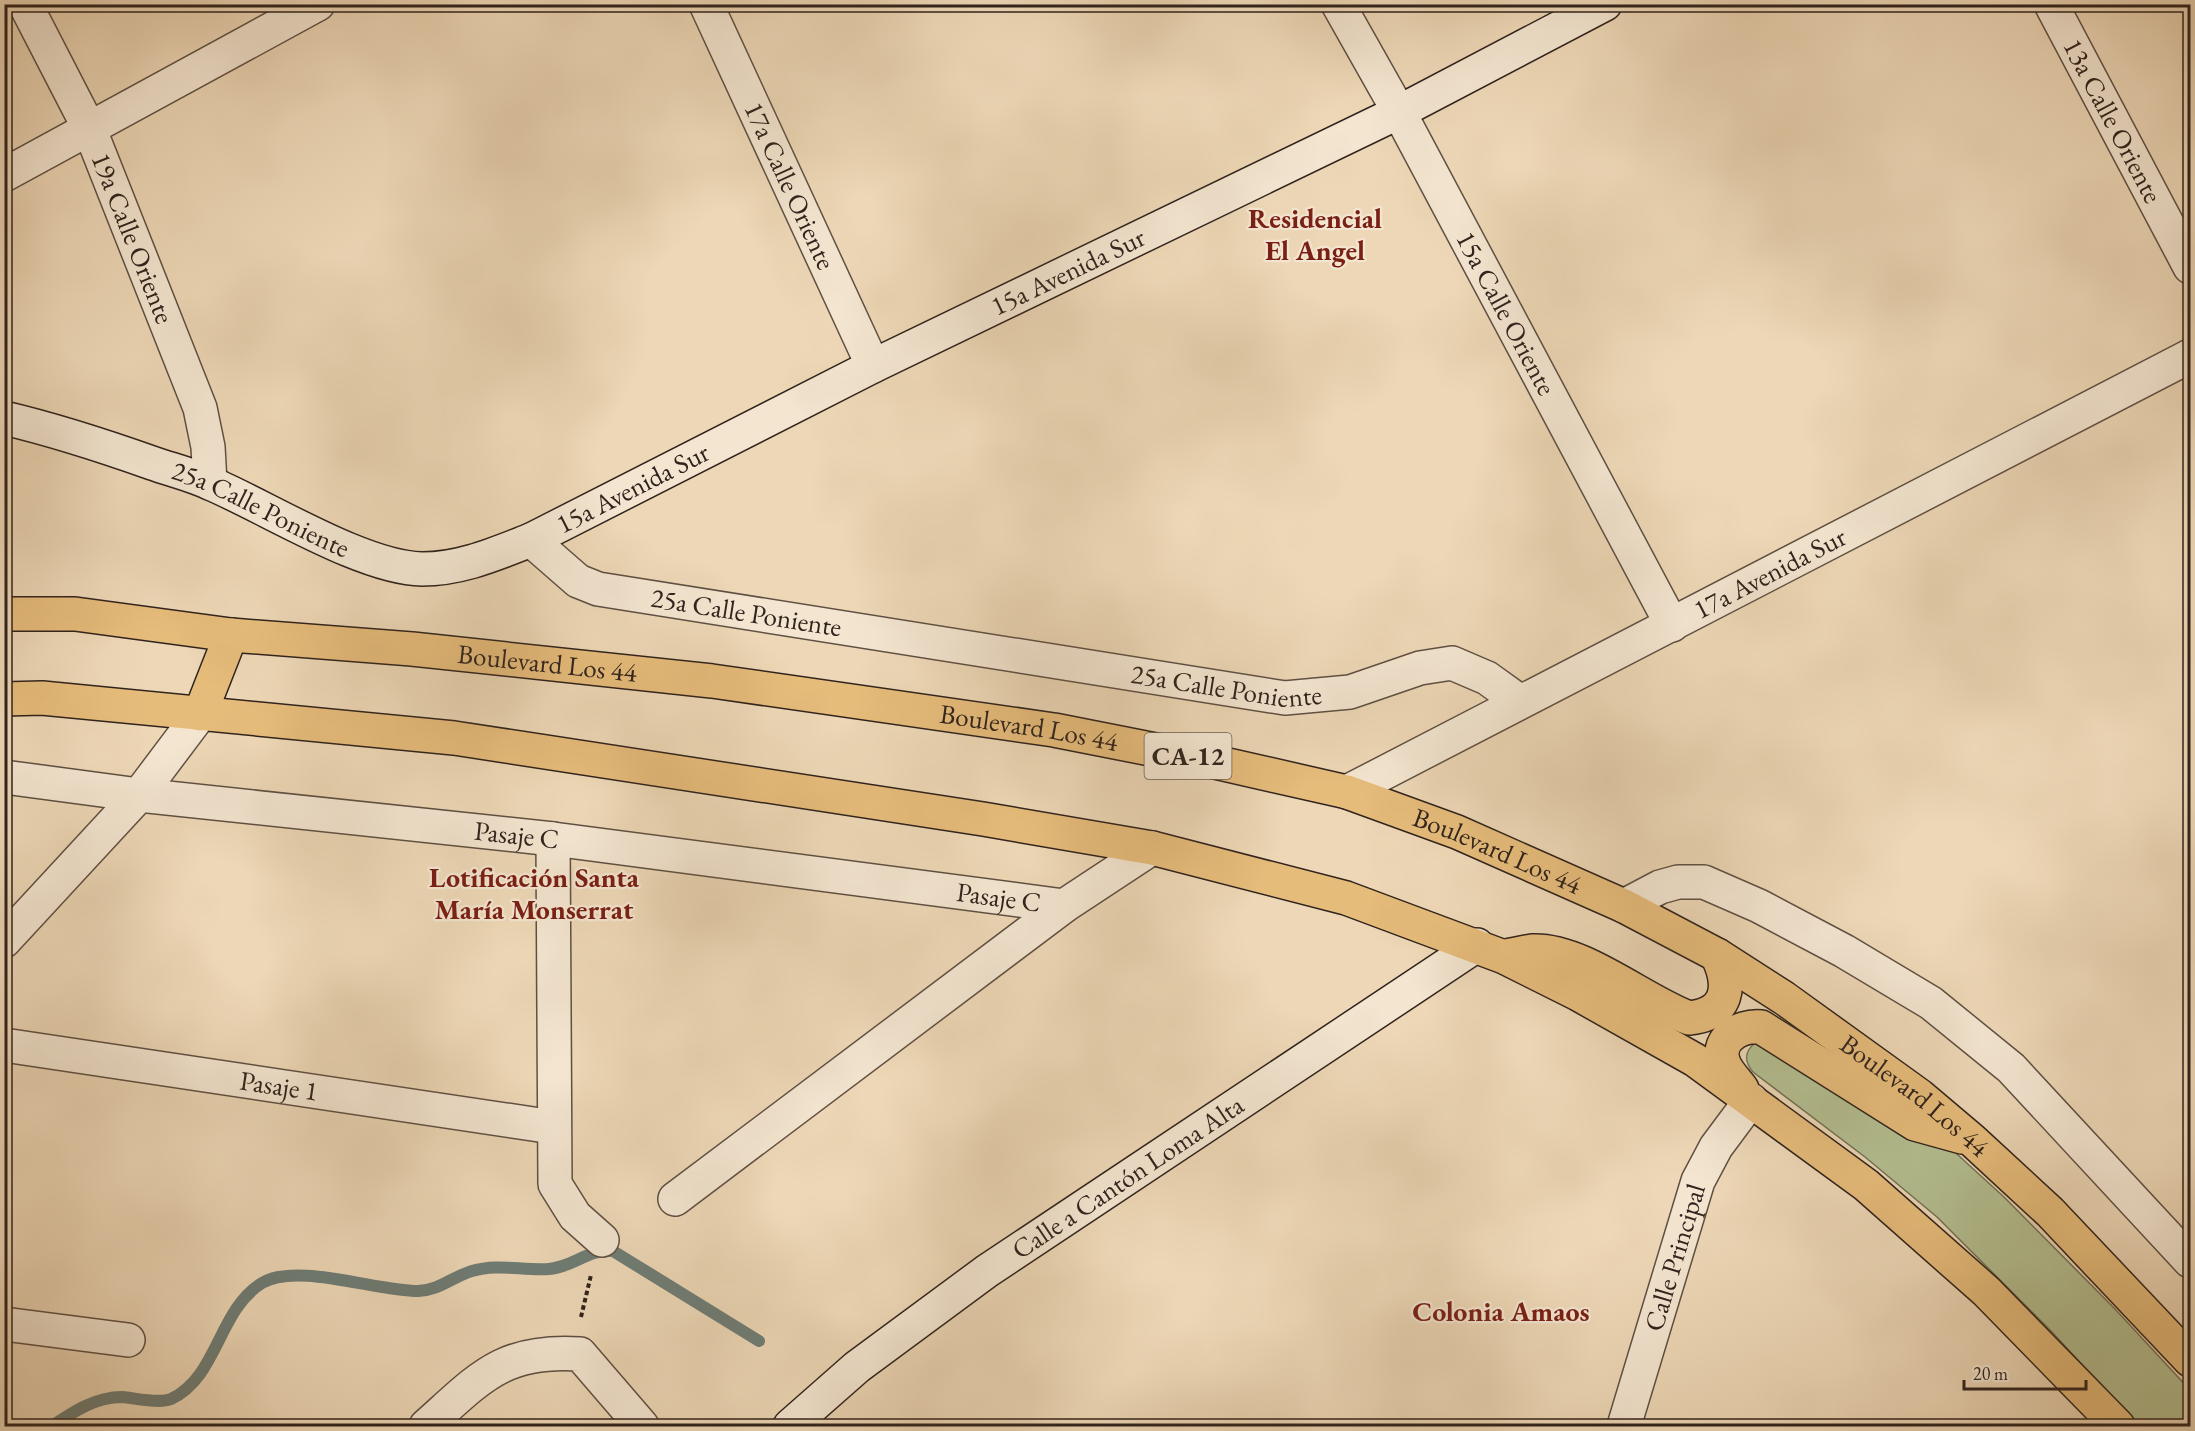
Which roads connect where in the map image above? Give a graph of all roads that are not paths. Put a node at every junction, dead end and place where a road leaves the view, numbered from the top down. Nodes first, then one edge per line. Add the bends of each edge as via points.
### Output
1 (25, 4) edge
2 (318, 4) edge
3 (706, 4) edge
4 (1338, 4) edge
5 (1605, 4) edge
6 (2051, 4) edge
7 (1399, 112) junction
8 (90, 130) junction
9 (4, 175) edge
10 (2190, 267) edge
11 (2190, 356) edge
12 (873, 366) junction
13 (4, 418) edge
14 (210, 483) junction
15 (531, 540) junction
16 (4, 614) edge
17 (1672, 625) junction
18 (231, 635) junction
19 (4, 699) edge
20 (1519, 701) junction
21 (200, 714) junction
22 (4, 777) edge
23 (1347, 792) junction
24 (139, 795) junction
25 (554, 839) junction
26 (1152, 848) junction
27 (1064, 906) junction
28 (1624, 906) junction
29 (4, 941) edge
30 (1491, 951) junction
31 (1717, 955) junction
32 (4, 1045) edge
33 (1751, 1100) junction
34 (553, 1127) junction
35 (1972, 1140) junction
36 (675, 1199) dead end
37 (602, 1240) dead end
38 (2190, 1261) edge
39 (4, 1324) edge
40 (128, 1340) dead end
41 (2190, 1360) edge
42 (426, 1426) edge
43 (642, 1426) edge
44 (790, 1426) edge
45 (1624, 1426) edge
46 (2118, 1426) edge

1 - 8 street, 19a Calle Oriente
2 - 8 street
3 - 12 street, 17a Calle Oriente
4 - 7 street, 15a Calle Oriente
5 - 7 street, 15a Avenida Sur
6 - 10 street, 13a Calle Oriente
7 - 12 street, 15a Avenida Sur
7 - 17 street, 15a Calle Oriente
8 - 9 street
8 - 14 street, 19a Calle Oriente via 200,408
11 - 17 street, 17a Avenida Sur
12 - 15 street, 15a Avenida Sur
13 - 14 street, 25a Calle Poniente via 97,444
14 - 15 street, 25a Calle Poniente via 336,543 390,564 420,569 453,567
15 - 20 street, 25a Calle Poniente via 578,581 598,590 1285,698 1350,692 1420,668 1452,663 1488,678
16 - 18 highway, Boulevard Los 44 / CA-12 via 75,614
17 - 20 street, 17a Avenida Sur
18 - 21 highway
18 - 23 highway, Boulevard Los 44 / CA-12 via 412,649 712,681 1054,730
19 - 21 highway via 42,698
20 - 23 street, 17a Avenida Sur
21 - 24 street
21 - 26 highway via 454,738
22 - 24 street, Pasaje C
23 - 28 highway, Boulevard Los 44 / CA-12 via 1457,832
24 - 25 street, Pasaje C
24 - 29 street
25 - 27 street, Pasaje C
25 - 34 street
26 - 27 street
26 - 30 highway via 1346,898
27 - 36 street
28 - 31 highway, Boulevard Los 44 / CA-12
28 - 38 street via 1660,887 1704,882 1844,951 1931,1003 2011,1068
30 - 31 highway via 1534,951 1562,956 1689,1018 1707,1013 1724,997 1727,986
30 - 33 highway via 1578,994 1695,1060
30 - 44 street, Calle a Cantón Loma Alta via 987,1271 858,1367
31 - 35 highway, Boulevard Los 44 / CA-12 via 1853,1047
32 - 34 street, Pasaje 1
33 - 35 highway via 1726,1068 1722,1052 1733,1032 1752,1026 1777,1035 1915,1124
33 - 45 street, Calle Principal via 1716,1147 1698,1181
33 - 46 highway via 1866,1185 1986,1291
34 - 37 street via 555,1184 574,1216
35 - 41 highway, Boulevard Los 44 / CA-12 via 2050,1212
39 - 40 street
42 - 43 street via 482,1376 503,1364 536,1354 580,1354

